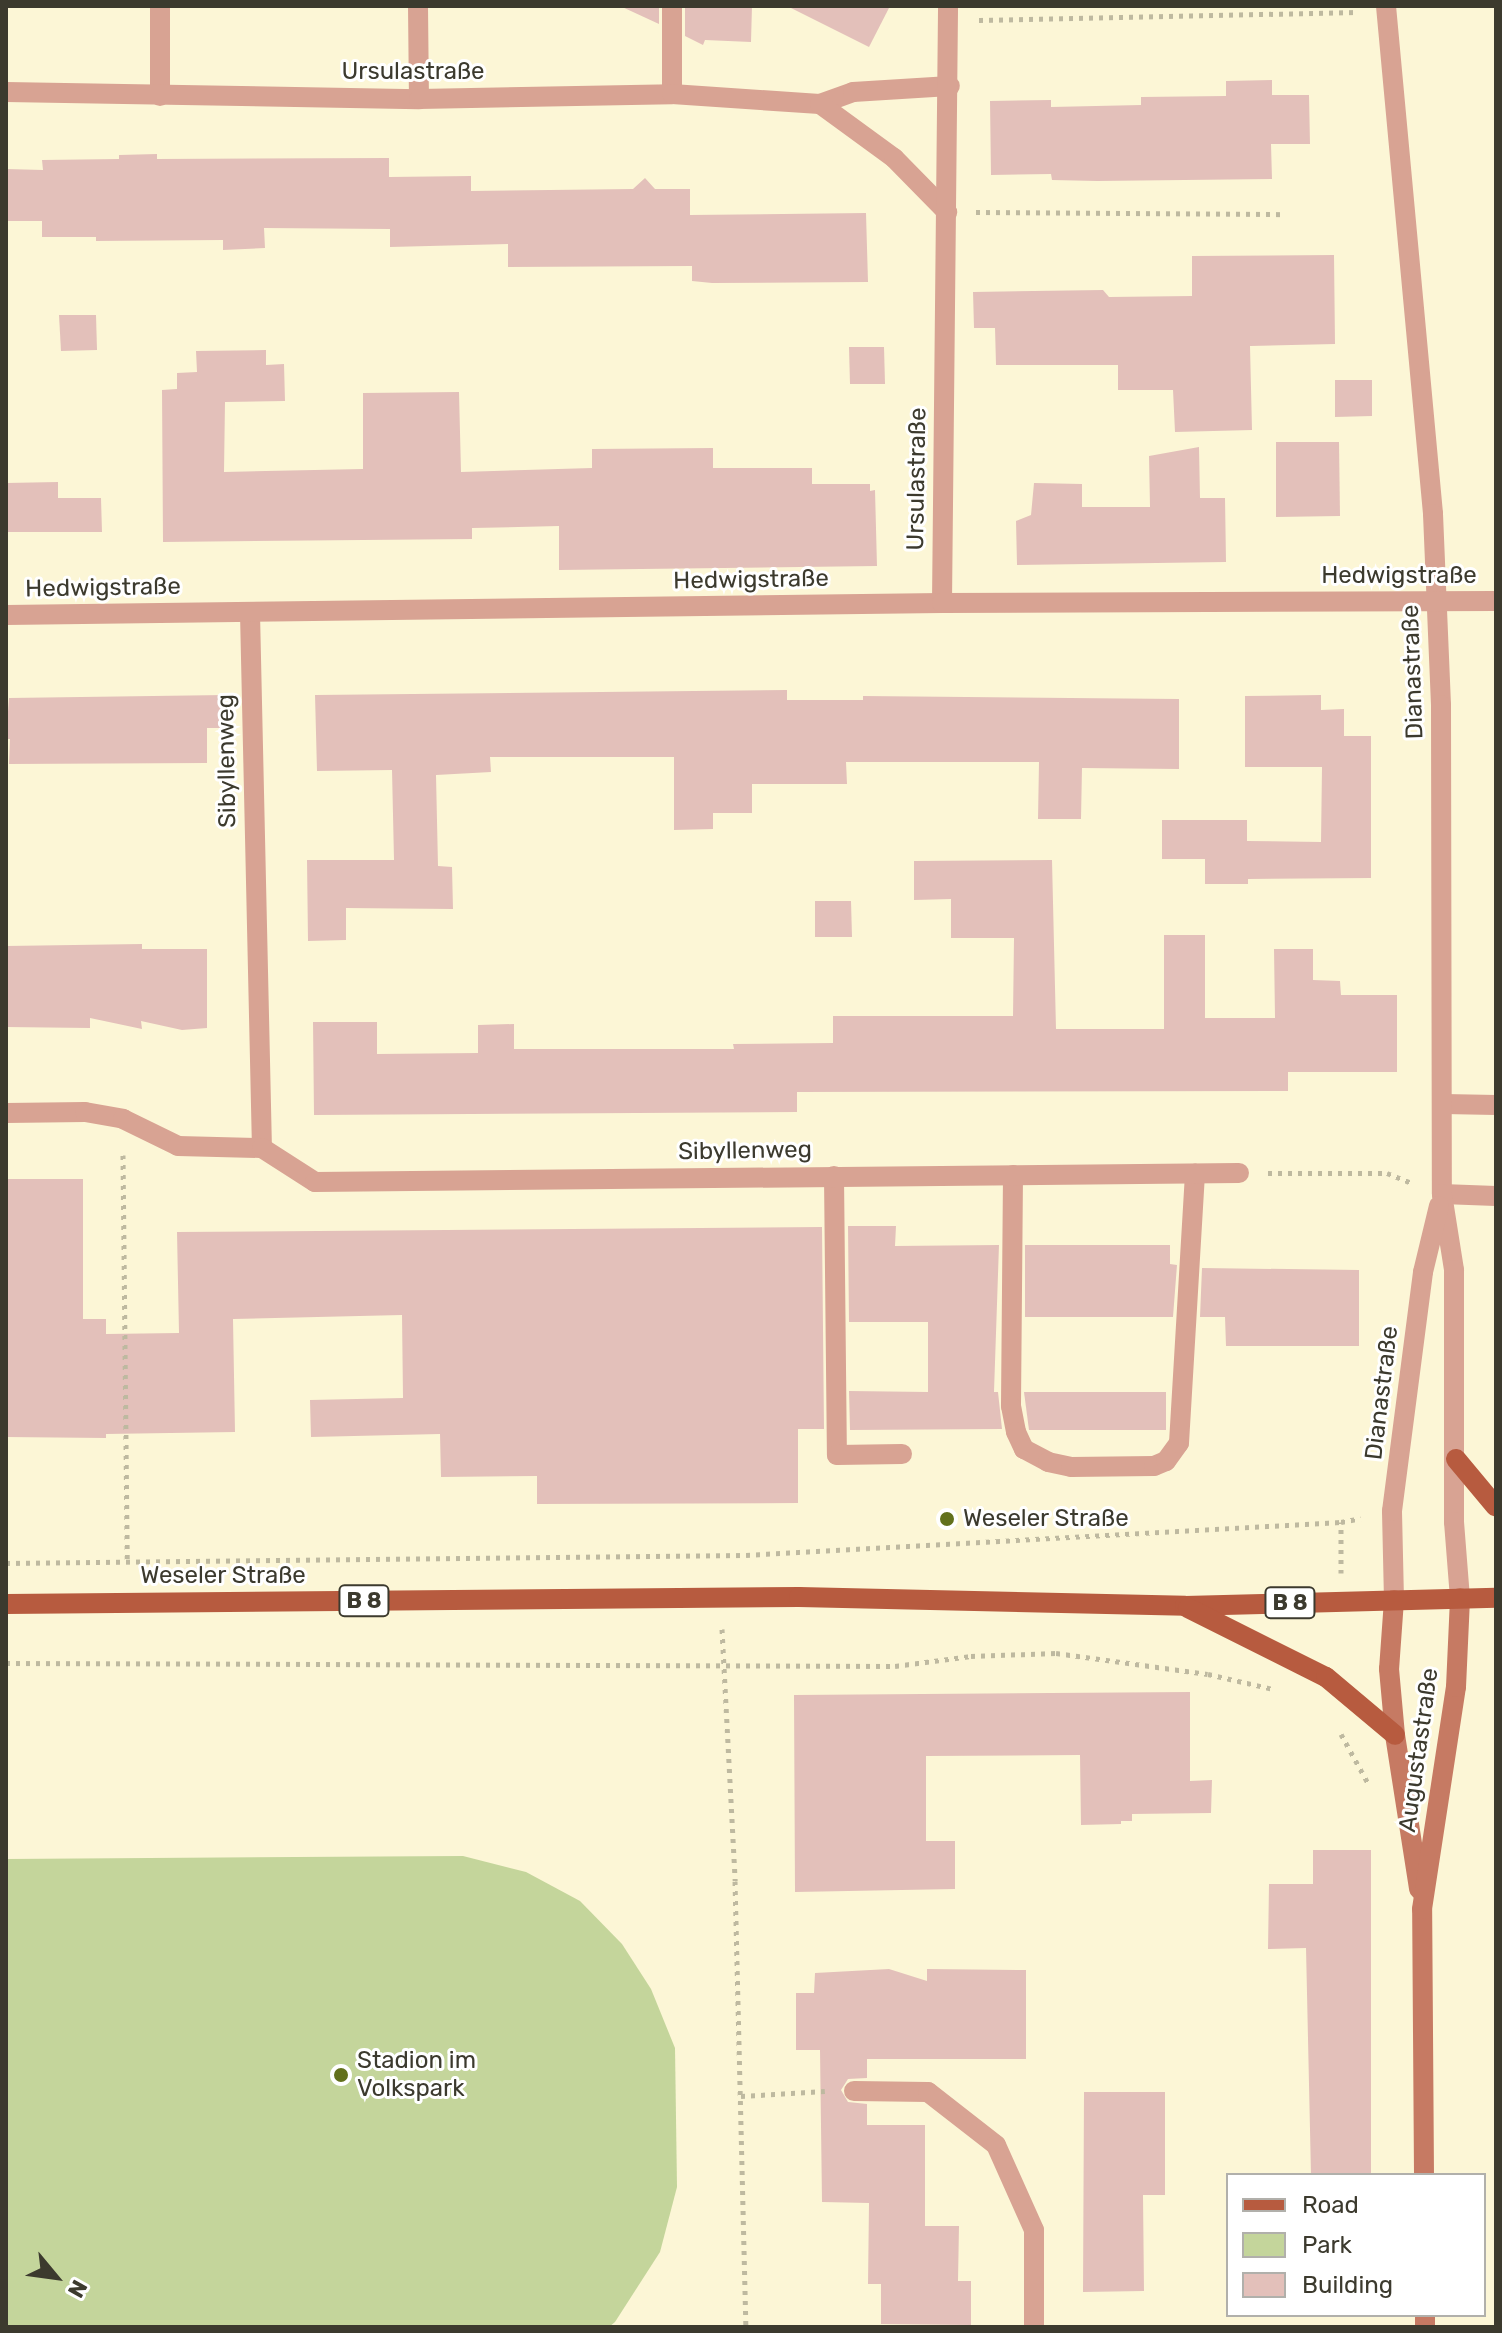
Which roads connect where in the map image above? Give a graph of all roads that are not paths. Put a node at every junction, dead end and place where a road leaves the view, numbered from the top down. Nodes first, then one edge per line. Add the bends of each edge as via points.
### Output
1 (160, 6) edge
2 (418, 6) edge
3 (672, 6) edge
4 (1386, 9) edge
5 (948, 13) edge
6 (950, 86) junction
7 (6, 92) edge
8 (672, 94) junction
9 (160, 96) junction
10 (419, 99) junction
11 (820, 104) junction
12 (947, 212) junction
13 (1436, 601) junction
14 (1496, 601) edge
15 (942, 603) junction
16 (250, 613) junction
17 (6, 615) edge
18 (1444, 1104) junction
19 (1496, 1105) edge
20 (6, 1113) edge
21 (262, 1148) junction
22 (1195, 1173) junction
23 (1239, 1173) road end
24 (1013, 1175) junction
25 (834, 1176) junction
26 (1442, 1194) junction
27 (1496, 1196) edge
28 (902, 1454) dead end
29 (1456, 1459) junction
30 (1496, 1507) edge
31 (1460, 1598) junction
32 (1496, 1598) edge
33 (1394, 1600) junction
34 (6, 1604) edge
35 (1185, 1606) junction
36 (1395, 1735) junction
37 (1422, 1909) junction
38 (854, 2091) road end
39 (1424, 2173) edge
40 (1034, 2327) edge

1 - 9 street
2 - 10 street
3 - 8 street
4 - 13 street, Dianastraße via 1413,268
5 - 6 street, Ursulastraße
6 - 11 street, Ursulastraße via 853,92
6 - 12 street, Ursulastraße
7 - 9 street, Ursulastraße
8 - 10 street, Ursulastraße
8 - 11 street, Ursulastraße
9 - 10 street, Ursulastraße
11 - 12 street via 894,158
12 - 15 street, Ursulastraße
13 - 14 street, Hedwigstraße
13 - 15 street, Hedwigstraße
13 - 18 street, Dianastraße
15 - 16 street, Hedwigstraße
16 - 17 street, Hedwigstraße
16 - 21 street, Sibyllenweg
18 - 19 street
18 - 26 street, Dianastraße
20 - 21 street via 85,1112 123,1119 178,1146
21 - 25 street, Sibyllenweg via 315,1182
22 - 23 street, Sibyllenweg
22 - 24 street, Sibyllenweg
22 - 24 street via 1179,1443 1166,1461 1154,1466 1071,1467 1024,1449 1013,1419
24 - 25 street, Sibyllenweg
25 - 28 street via 837,1455
26 - 27 street
26 - 29 street, Dianastraße via 1454,1270
26 - 33 street, Dianastraße via 1423,1272 1392,1511
29 - 30 main road
29 - 31 street, Dianastraße
31 - 32 main road, Weseler Straße / B 8
31 - 33 main road, Weseler Straße / B 8
31 - 37 main road, Augustastraße via 1456,1687
33 - 35 main road, Weseler Straße / B 8
33 - 36 main road, Augustastraße via 1389,1669
34 - 35 main road, Weseler Straße / B 8 via 721,1598
35 - 36 main road via 1326,1677
36 - 37 main road, Augustastraße
37 - 39 main road, Augustastraße
38 - 40 street via 928,2092 996,2145 1034,2230

